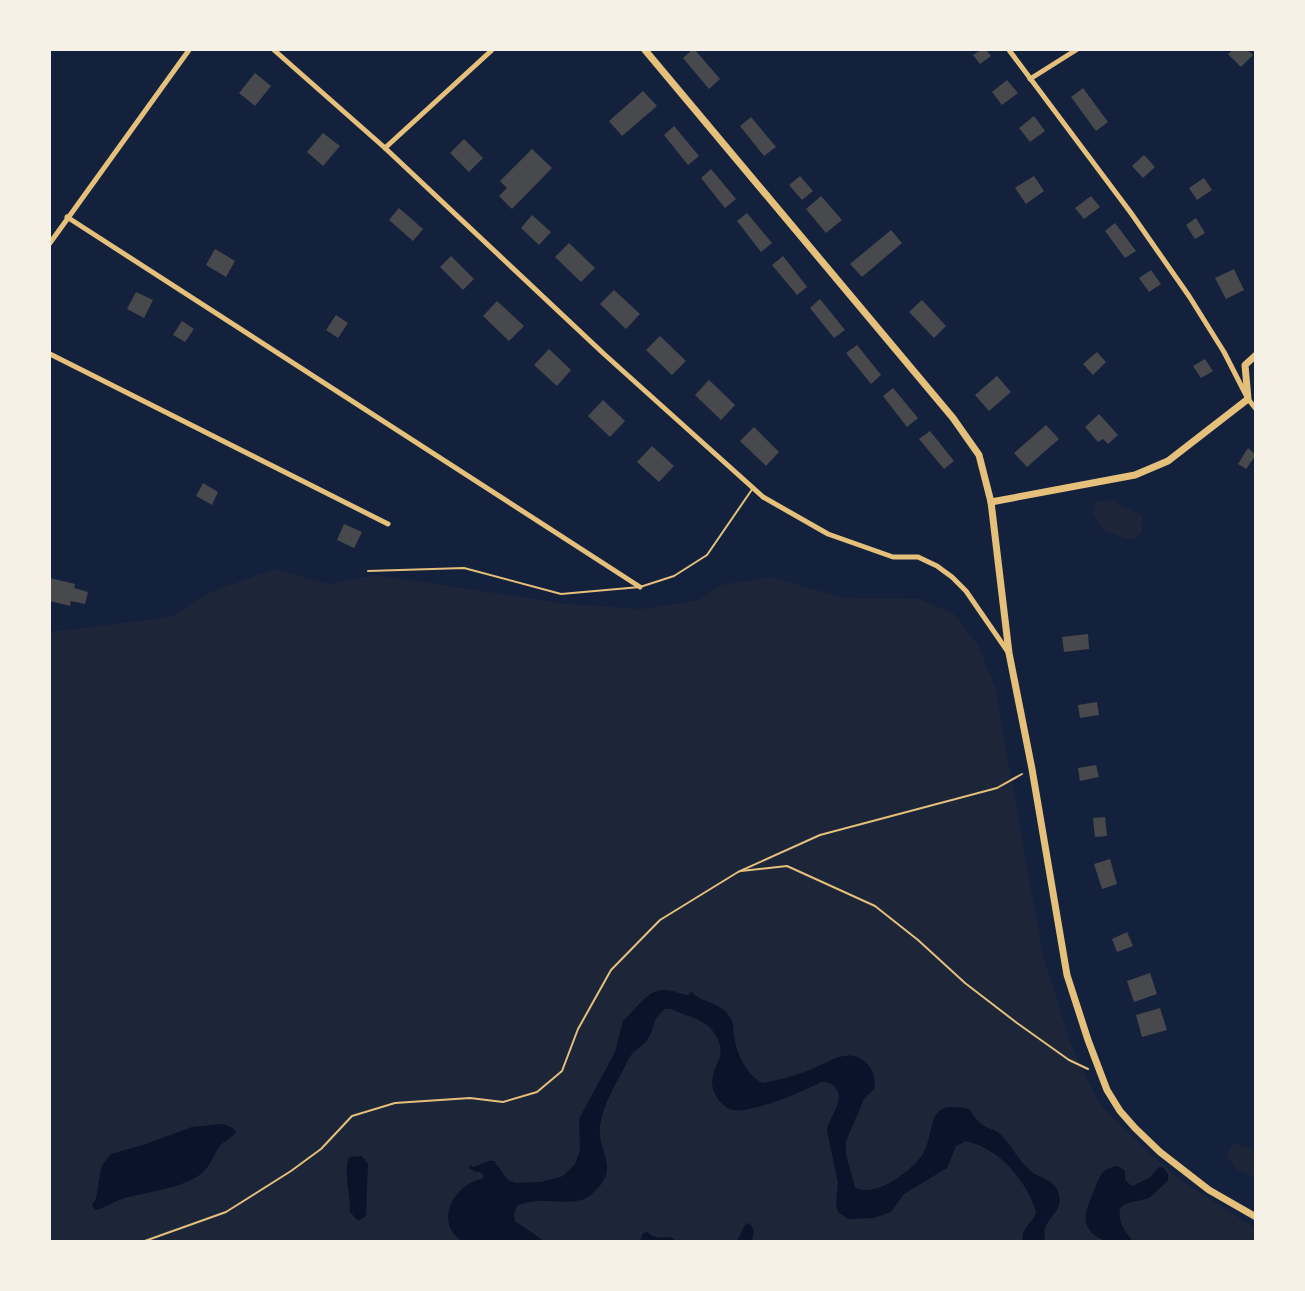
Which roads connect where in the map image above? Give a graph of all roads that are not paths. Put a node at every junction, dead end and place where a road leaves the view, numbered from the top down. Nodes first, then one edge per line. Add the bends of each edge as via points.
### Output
1 (189, 50) edge
2 (273, 50) edge
3 (492, 50) edge
4 (645, 50) edge
5 (1009, 50) edge
6 (1076, 50) edge
7 (1030, 80) junction
8 (385, 148) junction
9 (67, 217) junction
10 (50, 243) edge
11 (50, 354) edge
12 (1256, 355) edge
13 (1248, 399) junction
14 (1256, 409) edge
15 (753, 488) junction
16 (991, 502) junction
17 (388, 524) dead end
18 (368, 571) dead end
19 (640, 587) junction
20 (1009, 653) junction
21 (1256, 1217) edge

1 - 9 street
2 - 8 street
3 - 8 street
4 - 16 street via 953,418 979,455
5 - 7 street
6 - 7 street
7 - 13 street via 1189,296
8 - 15 street
9 - 10 street
9 - 19 street
11 - 17 street
12 - 13 street via 1245,365
13 - 14 street
13 - 16 street via 1168,461 1135,475
15 - 19 lane via 707,555 674,576
15 - 20 street via 828,534 893,557 918,557 937,566 966,591
16 - 20 street
18 - 19 lane via 464,568 561,594
20 - 21 street via 1067,975 1107,1090 1120,1111 1160,1152 1209,1190

